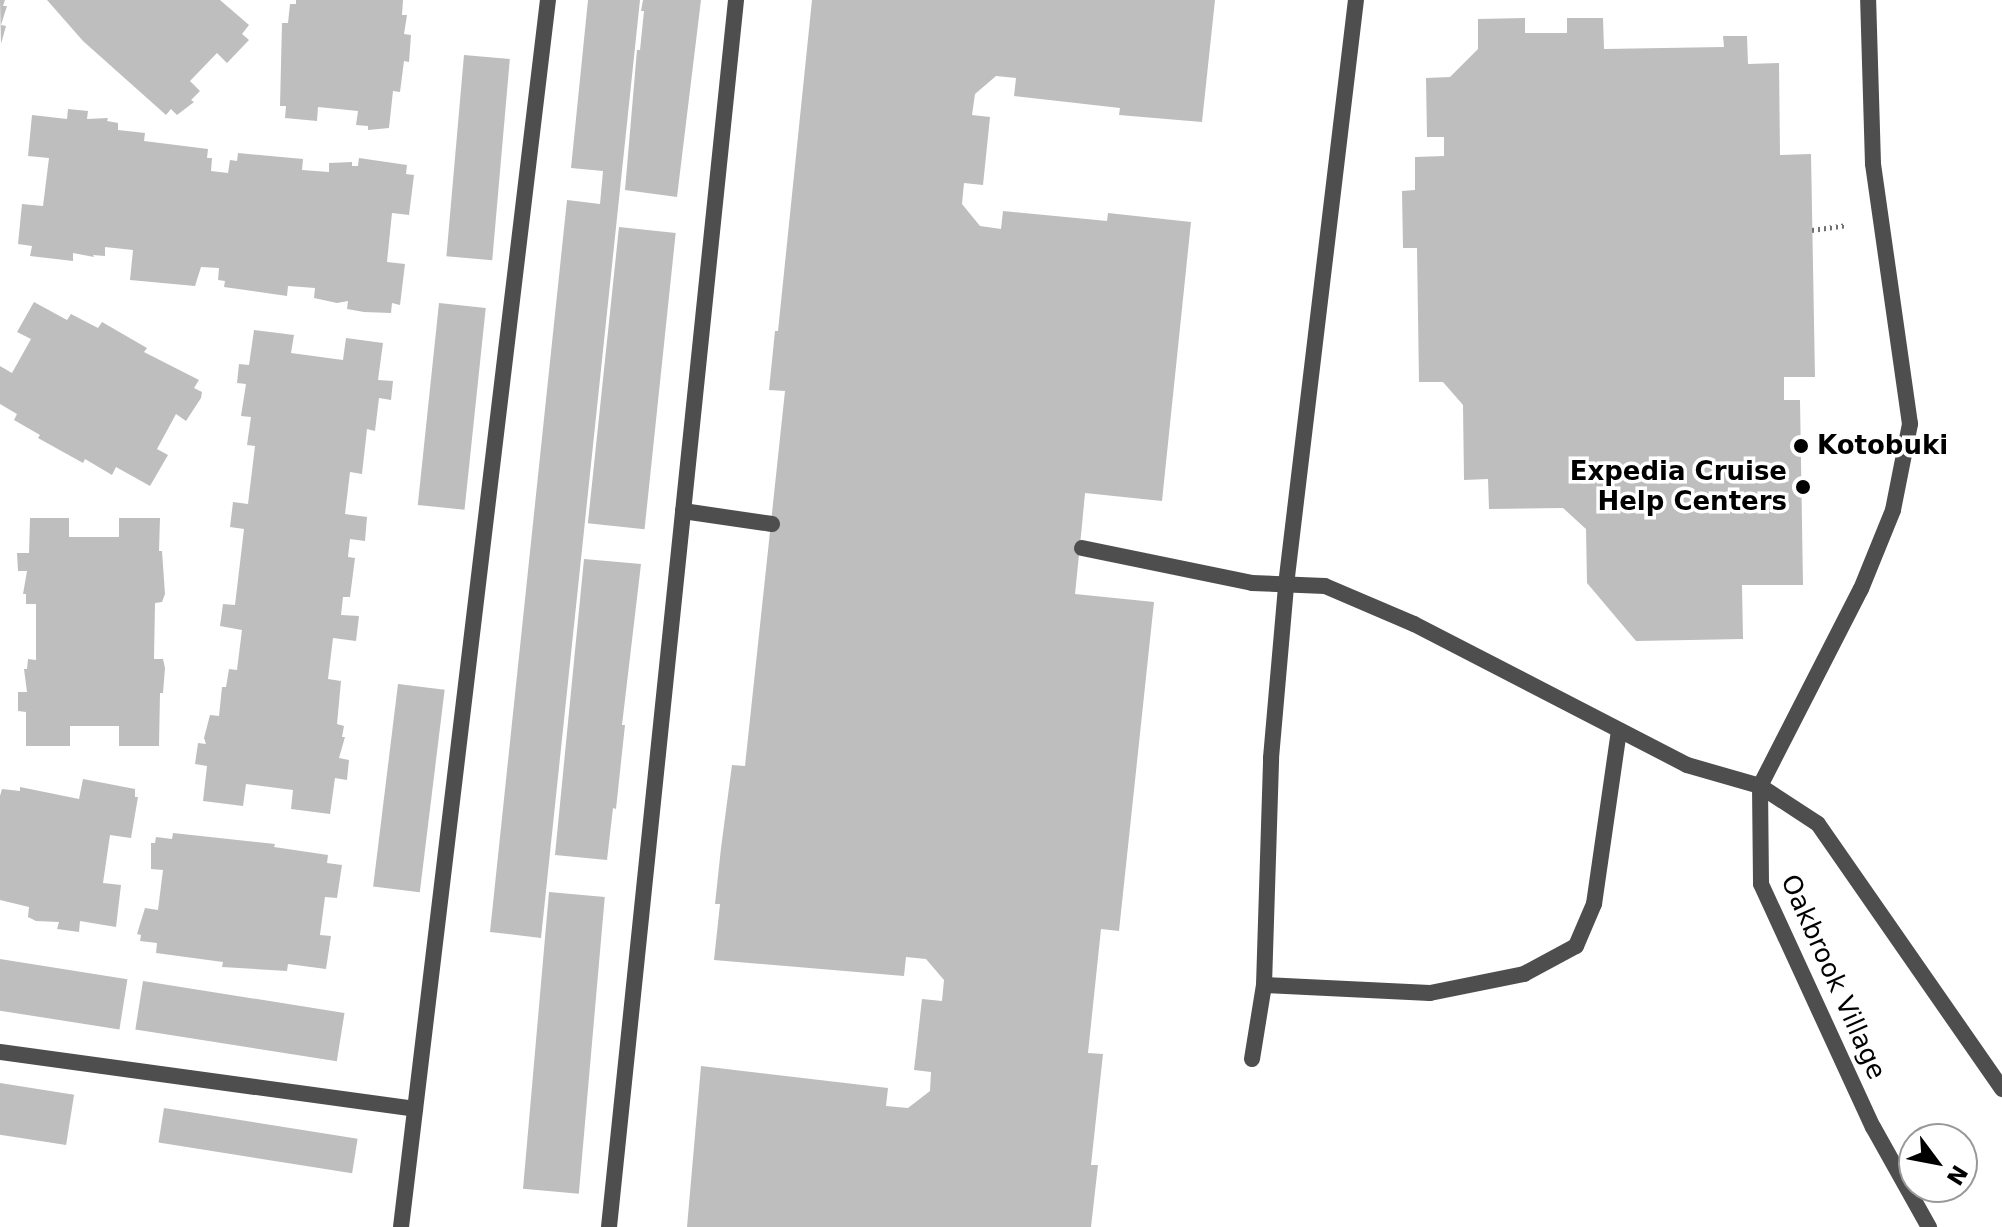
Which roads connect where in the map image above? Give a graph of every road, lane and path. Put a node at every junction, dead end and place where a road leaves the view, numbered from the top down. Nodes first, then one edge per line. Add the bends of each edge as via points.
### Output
1 (548, 0) edge
2 (736, 0) edge
3 (1356, 0) edge
4 (1868, 0) edge
5 (683, 511) junction
6 (772, 524) dead end
7 (1082, 548) dead end
8 (1286, 585) junction
9 (1619, 731) junction
10 (1760, 786) junction
11 (1264, 985) junction
12 (0, 1052) edge
13 (1252, 1059) dead end
14 (2002, 1089) edge
15 (415, 1109) junction
16 (401, 1227) edge
17 (609, 1227) edge
18 (1929, 1227) edge

1 - 15 lane
2 - 5 lane
3 - 8 lane
4 - 10 lane via 1873,164 1910,424 1893,510 1861,589
5 - 6 lane
5 - 17 lane
7 - 8 lane via 1252,583
8 - 9 lane via 1325,586 1414,624
8 - 11 lane via 1271,758
9 - 10 lane via 1687,765
9 - 11 lane via 1594,904 1576,946 1524,974 1430,993
10 - 14 lane via 1818,824
10 - 18 lane, Oakbrook Village via 1761,884 1873,1127
11 - 13 lane
12 - 15 lane
15 - 16 lane

